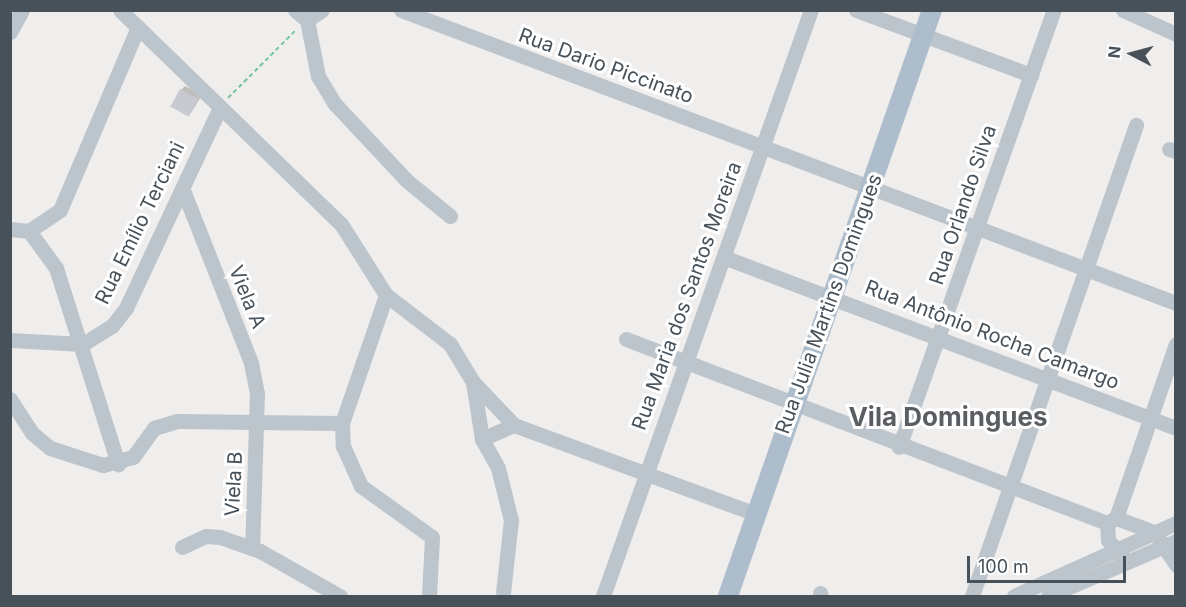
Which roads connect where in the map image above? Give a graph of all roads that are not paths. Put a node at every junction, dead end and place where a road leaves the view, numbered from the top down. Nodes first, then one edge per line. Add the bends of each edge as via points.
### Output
1 (22, 10) edge
2 (120, 10) edge
3 (322, 10) edge
4 (400, 10) edge
5 (811, 10) edge
6 (856, 10) edge
7 (932, 10) edge
8 (1054, 10) edge
9 (1123, 10) edge
10 (301, 15) edge
11 (138, 27) junction
12 (10, 32) edge
13 (1176, 34) edge
14 (923, 35) junction
15 (1031, 75) junction
16 (219, 106) junction
17 (1136, 125) dead end
18 (762, 151) junction
19 (872, 189) junction
20 (183, 190) junction
21 (450, 216) dead end
22 (10, 229) edge
23 (977, 230) junction
24 (29, 231) junction
25 (726, 258) junction
26 (1084, 269) junction
27 (386, 295) junction
28 (832, 297) junction
29 (1176, 303) edge
30 (939, 337) junction
31 (626, 339) dead end
32 (10, 340) edge
33 (83, 344) junction
34 (1176, 344) edge
35 (686, 365) junction
36 (1047, 378) junction
37 (473, 382) junction
38 (10, 399) edge
39 (793, 406) junction
40 (1150, 417) junction
41 (259, 422) junction
42 (342, 423) junction
43 (514, 425) junction
44 (1176, 428) edge
45 (482, 439) junction
46 (899, 447) junction
47 (118, 464) junction
48 (646, 471) junction
49 (1008, 488) junction
50 (753, 513) junction
51 (1111, 520) junction
52 (1176, 523) edge
53 (1154, 532) junction
54 (1170, 543) edge
55 (182, 547) dead end
56 (252, 548) junction
57 (1115, 551) junction
58 (1127, 562) junction
59 (1176, 565) edge
60 (503, 591) dead end
61 (340, 597) edge
62 (429, 597) edge
63 (603, 597) edge
64 (728, 597) edge
65 (972, 597) edge
66 (1014, 597) edge
67 (1048, 597) edge

1 - 12 street
2 - 11 street
3 - 10 street
4 - 18 street, Rua Dario Piccinato via 655,104
5 - 18 street, Rua Maria dos Santos Moreira
6 - 14 street
7 - 14 main road, Rua Julia Martins Domingues
8 - 15 street, Rua Orlando Silva
9 - 13 street
10 - 21 street via 318,76 335,104 405,180
11 - 16 street
11 - 24 street via 60,210
14 - 15 street
14 - 19 main road, Rua Julia Martins Domingues
15 - 23 street, Rua Orlando Silva
16 - 20 street, Rua Emílio Terciani
16 - 27 street via 341,224
17 - 26 street
18 - 19 street, Rua Dario Piccinato
18 - 25 street, Rua Maria dos Santos Moreira
19 - 23 street, Rua Dario Piccinato
19 - 28 main road, Rua Julia Martins Domingues
20 - 33 street, Rua Emílio Terciani via 126,308 112,326
20 - 41 street, Viela A via 251,363
22 - 24 street
23 - 26 street, Rua Dario Piccinato
23 - 30 street, Rua Orlando Silva
24 - 33 street via 56,268
25 - 28 street, Rua Antônio Rocha Camargo
25 - 35 street, Rua Maria dos Santos Moreira
26 - 29 street, Rua Dario Piccinato
26 - 36 street
27 - 37 street via 450,344
27 - 42 street
28 - 30 street, Rua Antônio Rocha Camargo
28 - 39 main road, Rua Julia Martins Domingues
30 - 36 street, Rua Antônio Rocha Camargo
30 - 46 street, Rua Orlando Silva
31 - 35 street
32 - 33 street
33 - 47 street
34 - 40 street
35 - 39 street
35 - 48 street, Rua Maria dos Santos Moreira
36 - 40 street, Rua Antônio Rocha Camargo
36 - 49 street
37 - 43 street
37 - 45 street
38 - 47 street via 32,433 51,448 103,465
39 - 46 street
39 - 50 main road, Rua Julia Martins Domingues
40 - 44 street, Rua Antônio Rocha Camargo
40 - 51 street
41 - 42 street
41 - 47 street via 177,421 154,428 133,457
41 - 56 street, Viela B
42 - 62 street via 343,446 361,486 432,537
43 - 45 street
43 - 48 street
45 - 60 street via 498,468 511,520
46 - 49 street
48 - 50 street
48 - 63 street, Rua Maria dos Santos Moreira
49 - 51 street
49 - 65 street
50 - 64 main road, Rua Julia Martins Domingues
51 - 53 street
51 - 57 street
52 - 53 street
53 - 54 street
53 - 57 street
54 - 58 street
54 - 59 street
55 - 56 street via 206,536
56 - 61 street
57 - 58 street
57 - 66 street
58 - 67 street

